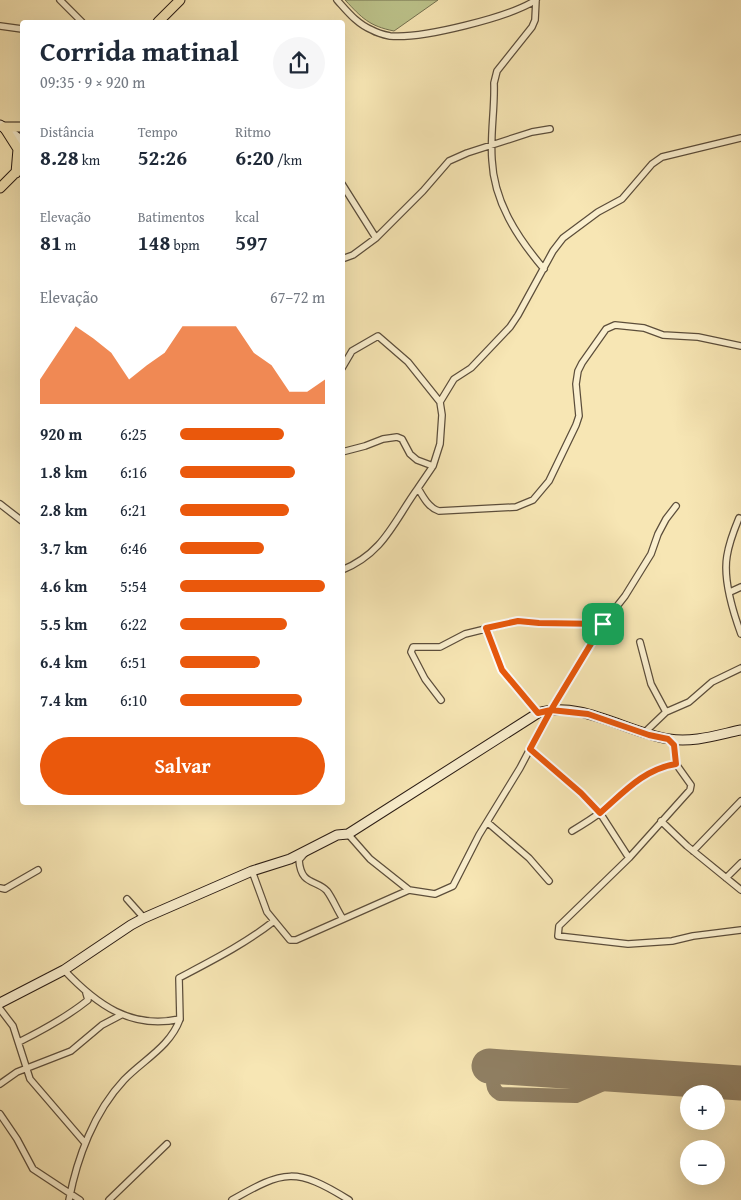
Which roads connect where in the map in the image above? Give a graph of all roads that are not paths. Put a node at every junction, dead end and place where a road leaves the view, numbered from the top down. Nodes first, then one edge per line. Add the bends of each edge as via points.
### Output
1 (60, 0) edge
2 (180, 0) edge
3 (337, 0) edge
4 (536, 0) edge
5 (80, 20) edge
6 (160, 20) edge
7 (0, 26) edge
8 (20, 29) edge
9 (2, 126) edge
10 (20, 127) edge
11 (550, 129) dead end
12 (741, 138) edge
13 (20, 140) edge
14 (492, 145) junction
15 (20, 168) edge
16 (16, 173) junction
17 (0, 188) edge
18 (345, 189) edge
19 (376, 238) junction
20 (345, 258) edge
21 (544, 269) junction
22 (741, 346) edge
23 (345, 361) edge
24 (440, 402) junction
25 (345, 451) edge
26 (433, 466) junction
27 (418, 488) junction
28 (0, 504) edge
29 (676, 506) dead end
30 (738, 518) dead end
31 (20, 519) edge
32 (345, 568) edge
33 (741, 587) edge
34 (730, 592) junction
35 (603, 624) junction
36 (486, 628) junction
37 (741, 634) edge
38 (640, 642) dead end
39 (741, 668) edge
40 (441, 700) dead end
41 (551, 710) junction
42 (666, 712) junction
43 (538, 713) junction
44 (741, 730) edge
45 (644, 733) junction
46 (668, 739) junction
47 (530, 749) junction
48 (676, 764) junction
49 (741, 801) edge
50 (600, 813) junction
51 (661, 821) junction
52 (487, 822) junction
53 (572, 831) dead end
54 (348, 834) junction
55 (311, 849) junction
56 (693, 851) junction
57 (629, 858) junction
58 (741, 862) edge
59 (38, 870) dead end
60 (252, 871) junction
61 (726, 878) junction
62 (549, 880) dead end
63 (0, 888) edge
64 (409, 890) junction
65 (741, 890) edge
66 (127, 899) dead end
67 (144, 918) junction
68 (343, 919) junction
69 (274, 921) junction
70 (741, 930) edge
71 (64, 970) junction
72 (86, 993) junction
73 (0, 1003) edge
74 (0, 1009) edge
75 (121, 1015) junction
76 (180, 1019) junction
77 (19, 1042) junction
78 (26, 1068) junction
79 (0, 1084) edge
80 (0, 1114) edge
81 (85, 1143) junction
82 (167, 1144) dead end
83 (69, 1197) edge
84 (80, 1200) edge
85 (109, 1200) edge
86 (232, 1200) edge
87 (349, 1200) edge

1 - 5 street
2 - 6 main road
3 - 4 street via 371,30 391,36 442,30 489,19 523,8
4 - 14 street via 532,27 496,71
7 - 8 street
9 - 10 main road
9 - 13 street
9 - 16 main road via 18,149
11 - 14 street
12 - 21 street via 662,157 622,199 563,238
14 - 19 street via 449,161
14 - 21 street via 494,181 506,216
15 - 16 main road
16 - 17 main road
18 - 19 street
19 - 20 street
21 - 24 street via 510,327 471,368 454,379
22 - 27 street via 698,337 663,335 644,328 611,326 582,363 576,384 579,408 576,425 549,481 533,500 516,507 439,511 434,510
23 - 24 street via 352,351 378,336 408,362
24 - 26 street via 440,444
25 - 26 street via 397,437 417,460
26 - 27 street
27 - 32 street via 379,546
28 - 31 street
29 - 35 street via 654,542 651,554
30 - 34 street via 727,557
33 - 34 street
34 - 37 street
35 - 36 street via 518,621
35 - 41 street
36 - 40 street via 440,646 413,647 411,652
36 - 43 street via 502,670
38 - 42 street via 651,684
39 - 42 street via 712,682 690,702
41 - 43 street
41 - 45 street via 588,714
41 - 47 street
42 - 45 street
43 - 54 street
44 - 46 street via 702,739
45 - 46 street
46 - 48 street via 674,745
47 - 50 street
47 - 52 street
48 - 50 street via 642,777
48 - 51 street via 692,787
49 - 56 street
50 - 53 street
50 - 57 street
51 - 56 street
51 - 57 street
52 - 62 street
52 - 64 street via 453,886 435,894
54 - 55 street via 336,835
54 - 64 street via 370,859
55 - 60 street
55 - 68 street via 303,855 300,866 308,880 326,891
56 - 61 street
57 - 70 street via 559,926 558,936 628,944
58 - 61 street
59 - 63 street via 5,889
60 - 67 street
60 - 69 street via 267,912
61 - 65 street
64 - 68 street
66 - 67 street
67 - 71 street
68 - 69 street via 296,940 290,940
69 - 76 street via 201,968 179,978
71 - 72 street
71 - 73 street
72 - 75 street
72 - 77 street via 88,1000 80,1006 58,1022
74 - 77 street via 14,1026
75 - 76 street via 156,1021
75 - 78 street via 102,1025 71,1051
76 - 81 street via 170,1038 124,1080 96,1118
77 - 78 street
78 - 79 street
78 - 81 street via 30,1080
80 - 83 street via 33,1169
81 - 83 street
82 - 85 street
83 - 84 street
86 - 87 street via 268,1181 294,1176 328,1187

